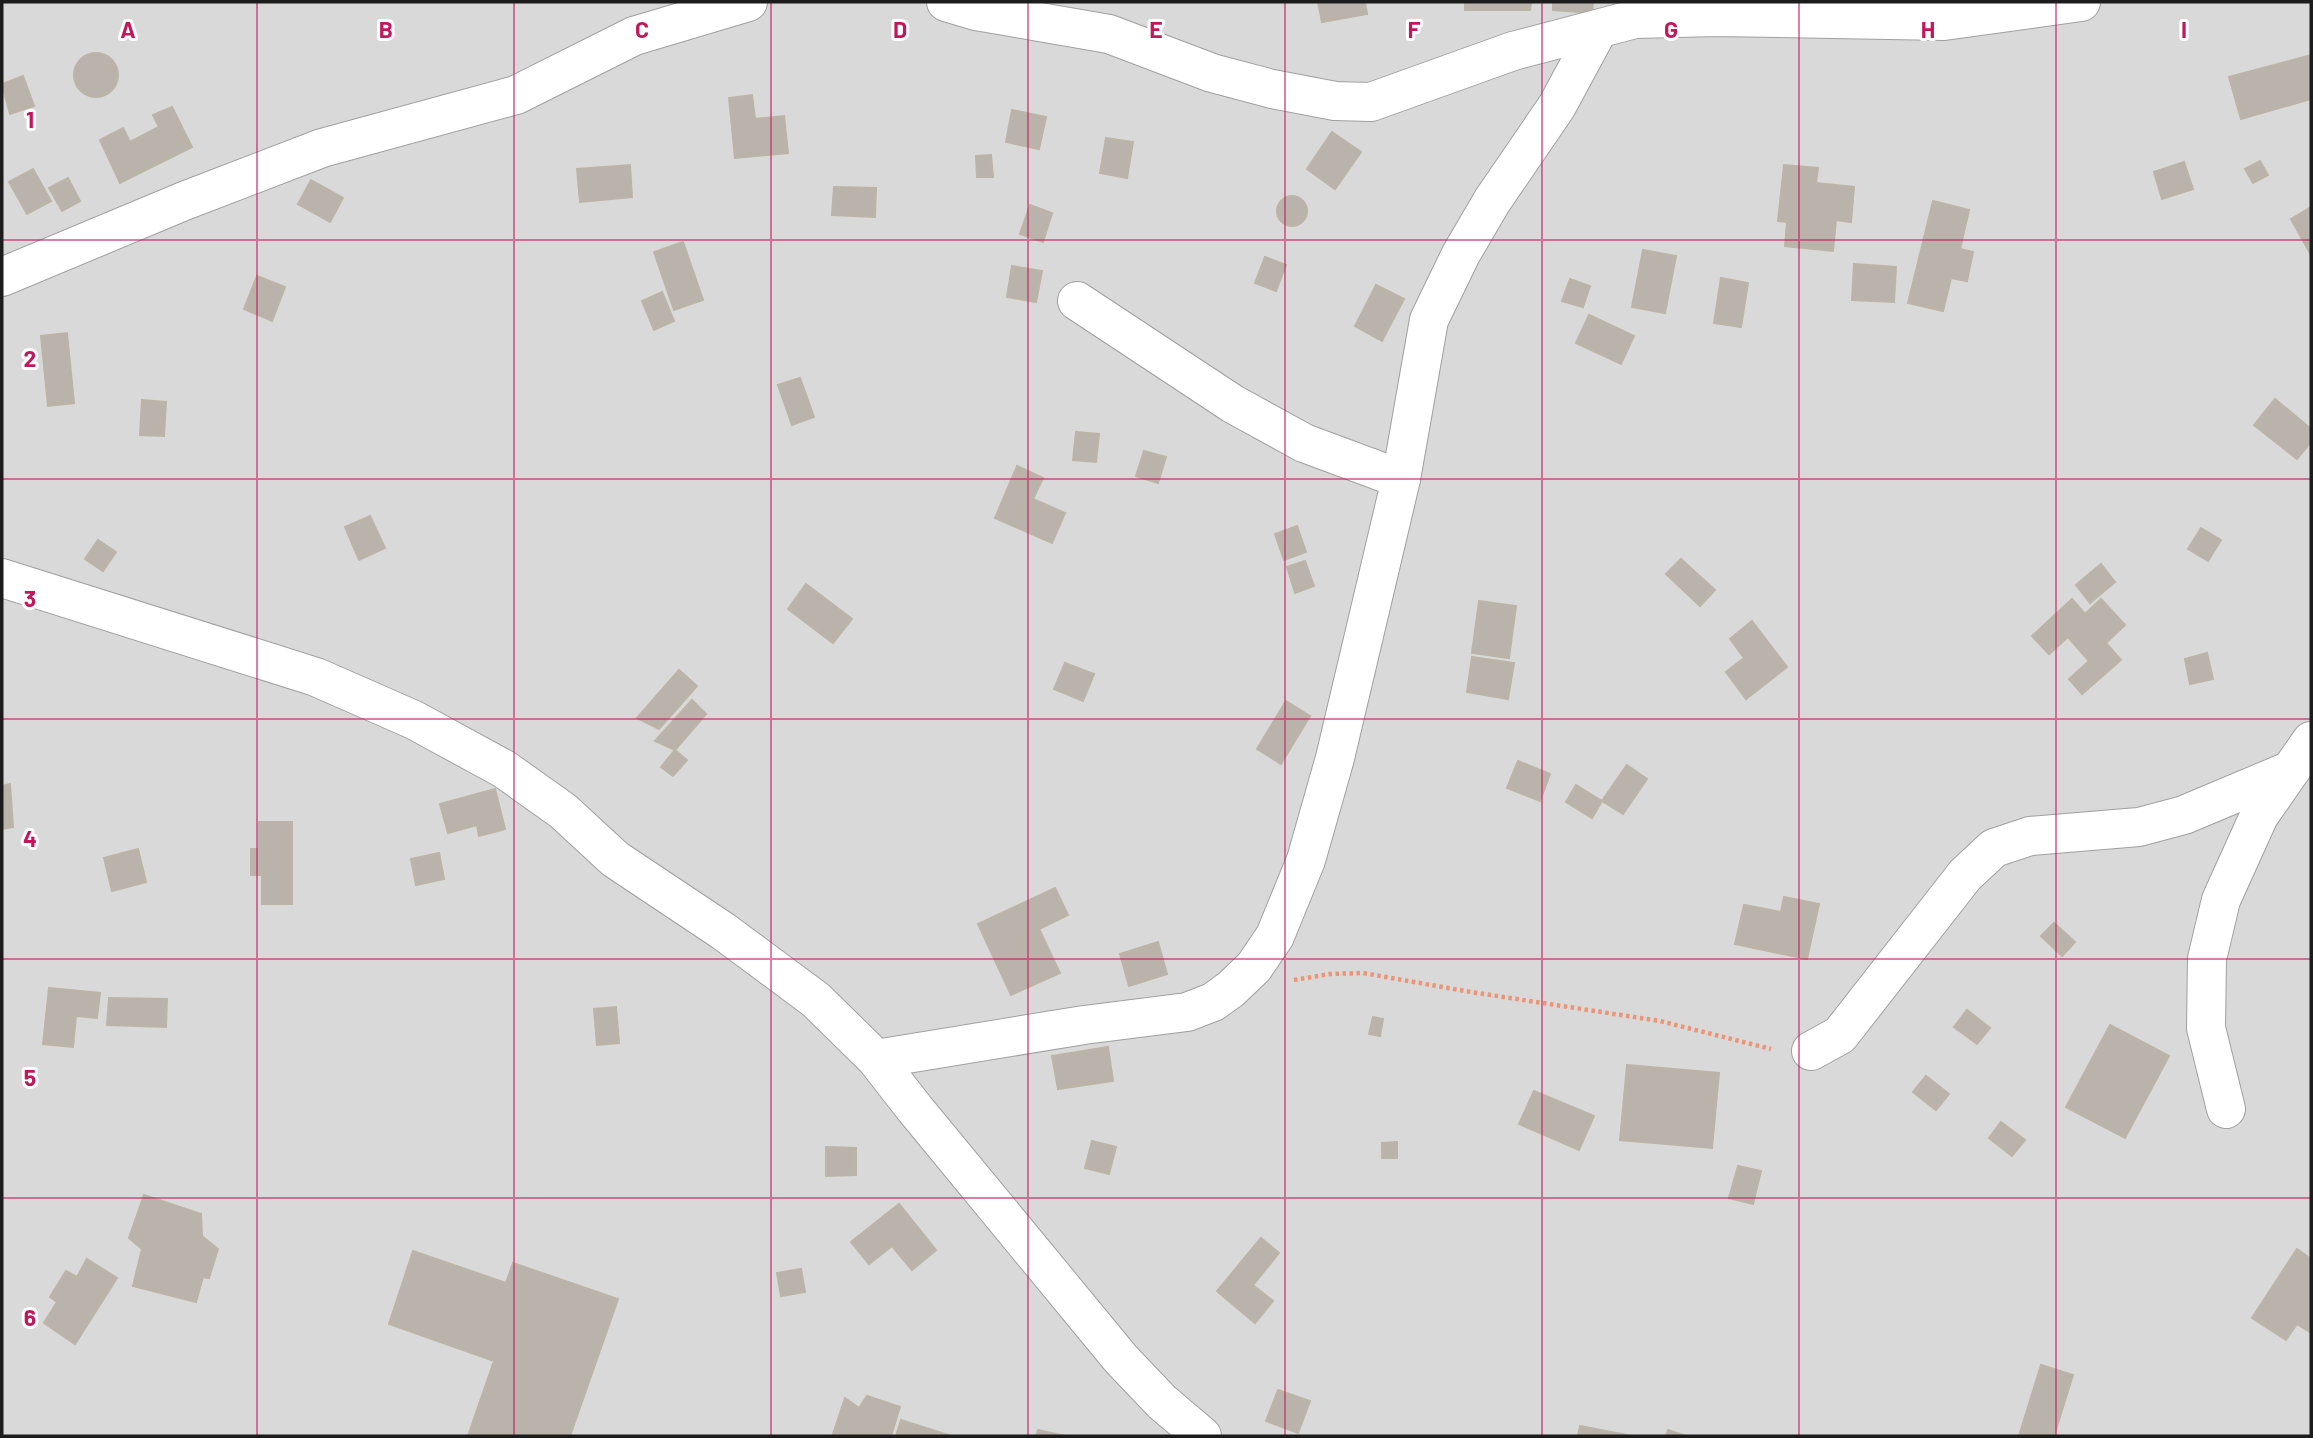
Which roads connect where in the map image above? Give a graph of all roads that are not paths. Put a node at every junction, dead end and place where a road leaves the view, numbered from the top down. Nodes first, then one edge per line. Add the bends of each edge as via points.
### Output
1 (748, 2) edge
2 (946, 2) edge
3 (2081, 2) edge
4 (1638, 11) edge
5 (1598, 30) junction
6 (2, 277) edge
7 (1077, 301) dead end
8 (1401, 479) junction
9 (2, 578) edge
10 (2301, 755) edge
11 (1811, 1051) road end
12 (876, 1059) junction
13 (2226, 1109) dead end
14 (1202, 1436) edge

1 - 6 street via 634,36 516,95 322,148
2 - 5 street via 1109,34 1212,73 1335,101 1371,102 1513,51
3 - 4 street via 1944,21
4 - 5 street
5 - 8 street via 1557,106 1461,254 1429,320
7 - 8 street via 1233,404 1304,443
8 - 12 street via 1306,860 1275,936 1254,967 1213,1002 1187,1012
9 - 12 street via 316,677 414,720 504,769 563,811 615,859 817,1000
10 - 11 street via 2184,815 2150,824 2030,836 1994,848 1965,875 1840,1035
10 - 13 street via 2259,816 2235,867 2221,900 2207,959 2206,1028
12 - 14 street via 1121,1359

